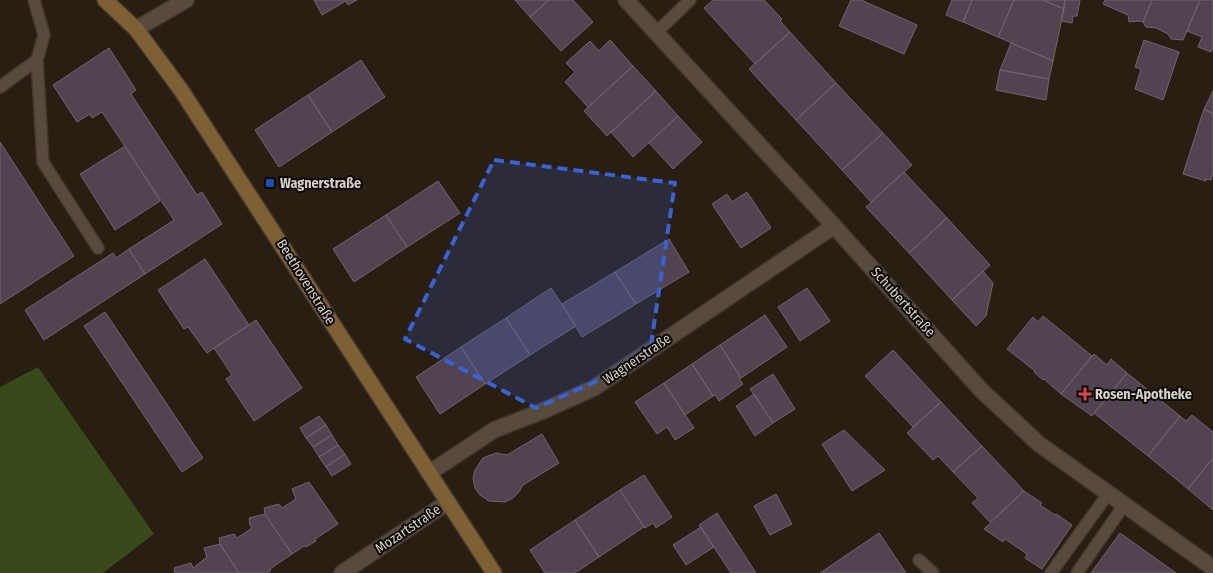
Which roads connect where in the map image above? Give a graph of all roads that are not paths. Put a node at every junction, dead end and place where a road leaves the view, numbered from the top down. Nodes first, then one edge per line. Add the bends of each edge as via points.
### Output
1 (34, 0) edge
2 (105, 0) edge
3 (186, 0) edge
4 (626, 0) edge
5 (690, 0) edge
6 (136, 29) junction
7 (656, 33) junction
8 (38, 60) junction
9 (0, 87) edge
10 (834, 226) junction
11 (98, 248) dead end
12 (429, 473) junction
13 (1108, 494) junction
14 (448, 502) junction
15 (1124, 506) junction
16 (919, 560) dead end
17 (1213, 568) edge
18 (342, 573) edge
19 (494, 573) edge
20 (933, 573) edge
21 (1051, 573) edge
22 (1077, 573) edge

1 - 8 lane via 44,36
2 - 6 main road, Beethovenstraße
3 - 6 street
4 - 7 street, Schubertstraße
5 - 7 lane
6 - 12 main road, Beethovenstraße via 251,195
7 - 10 street, Schubertstraße
8 - 9 lane
8 - 11 lane via 43,162
10 - 12 street, Wagnerstraße via 594,388 494,430
10 - 13 street, Schubertstraße via 982,390 1039,444
12 - 14 main road, Beethovenstraße
13 - 15 street, Schubertstraße
13 - 21 lane
14 - 18 street, Mozartstraße
14 - 19 main road, Beethovenstraße
15 - 17 street, Schubertstraße
15 - 22 lane
16 - 20 lane

